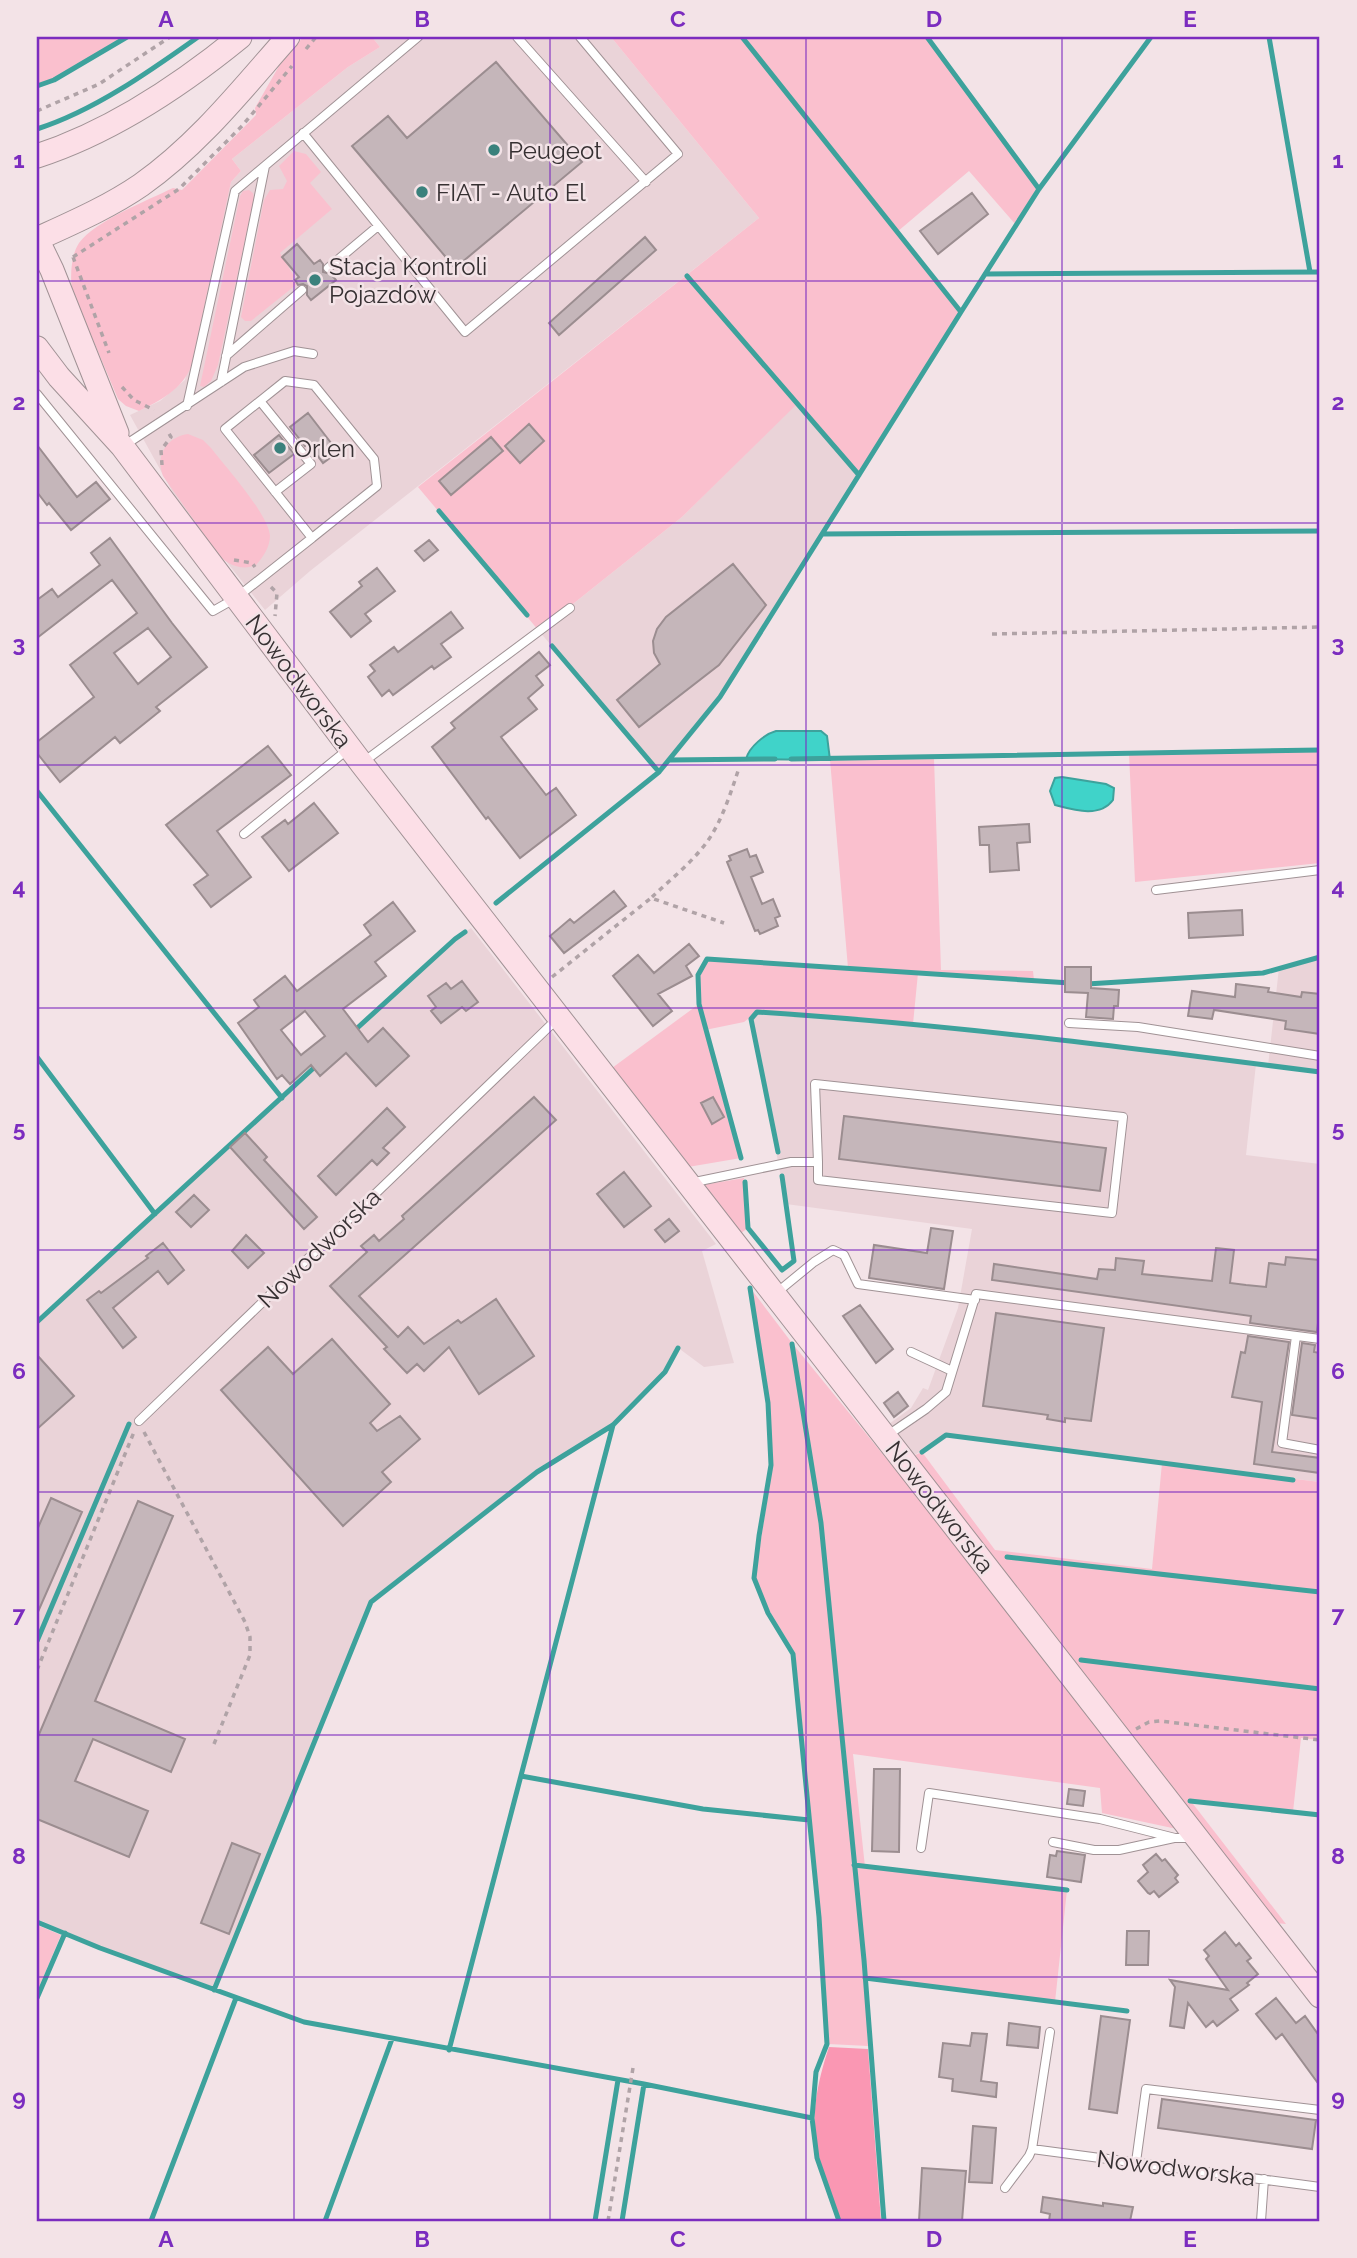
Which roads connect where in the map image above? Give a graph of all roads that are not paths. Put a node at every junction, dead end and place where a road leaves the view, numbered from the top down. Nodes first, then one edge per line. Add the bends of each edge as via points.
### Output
1 (240, 37) edge
2 (288, 37) edge
3 (418, 37) edge
4 (517, 37) edge
5 (580, 37) edge
6 (303, 133) junction
7 (37, 156) edge
8 (265, 165) junction
9 (646, 182) junction
10 (378, 226) junction
11 (37, 239) edge
12 (328, 268) dead end
13 (302, 290) dead end
14 (37, 348) edge
15 (313, 354) dead end
16 (226, 356) junction
17 (221, 382) junction
18 (37, 394) edge
19 (260, 401) junction
20 (187, 406) junction
21 (122, 446) junction
22 (275, 492) junction
23 (312, 538) junction
24 (236, 598) junction
25 (570, 608) dead end
26 (356, 756) junction
27 (244, 834) dead end
28 (1320, 870) edge
29 (1156, 890) dead end
30 (559, 1017) junction
31 (1069, 1023) dead end
32 (1320, 1056) edge
33 (818, 1162) junction
34 (689, 1184) junction
35 (775, 1294) junction
36 (975, 1300) junction
37 (1296, 1336) junction
38 (1320, 1339) edge
39 (911, 1352) dead end
40 (952, 1371) junction
41 (139, 1421) road end
42 (885, 1437) junction
43 (1320, 1450) edge
44 (1186, 1838) junction
45 (1053, 1842) dead end
46 (921, 1847) dead end
47 (1320, 1996) edge
48 (1050, 2032) dead end
49 (1320, 2110) edge
50 (1032, 2149) junction
51 (1136, 2162) junction
52 (1264, 2179) junction
53 (1320, 2187) edge
54 (1005, 2188) dead end
55 (1261, 2221) edge

1 - 7 street via 167,92 90,134
2 - 11 street via 194,142 141,185
3 - 6 lane
4 - 9 lane
5 - 9 lane via 678,154
6 - 8 lane
6 - 10 lane
8 - 16 lane
8 - 20 lane via 234,191
9 - 10 lane via 465,332
10 - 12 lane
11 - 21 street
13 - 16 lane
14 - 21 street, Nowodworska
15 - 17 lane via 294,351 244,367
16 - 17 lane
17 - 20 lane
18 - 24 lane via 213,611
19 - 22 lane via 225,429
19 - 22 lane via 311,464
19 - 23 lane via 285,381 314,385 374,459 377,486
20 - 21 lane
21 - 24 street, Nowodworska
22 - 23 lane
23 - 24 lane
24 - 26 street, Nowodworska
25 - 26 lane
26 - 27 lane
26 - 30 street, Nowodworska
28 - 29 lane
30 - 34 street, Nowodworska
30 - 41 lane, Nowodworska
31 - 32 lane via 1138,1027
33 - 33 lane via 815,1084 1123,1117 1112,1213 818,1181
33 - 34 lane via 791,1162
34 - 35 street, Nowodworska
35 - 36 lane via 833,1250 844,1255 858,1284
35 - 42 street, Nowodworska
36 - 37 lane via 976,1294
36 - 40 lane
37 - 38 lane
37 - 43 lane via 1282,1443
39 - 40 lane
40 - 42 lane via 946,1392
42 - 44 street, Nowodworska via 1120,1740
44 - 45 lane via 1119,1850
44 - 46 lane via 1100,1819 929,1793
44 - 47 street, Nowodworska
48 - 50 lane
49 - 51 lane via 1146,2089
50 - 51 lane, Nowodworska
50 - 54 lane
51 - 52 lane, Nowodworska
52 - 53 lane, Nowodworska
52 - 55 lane

